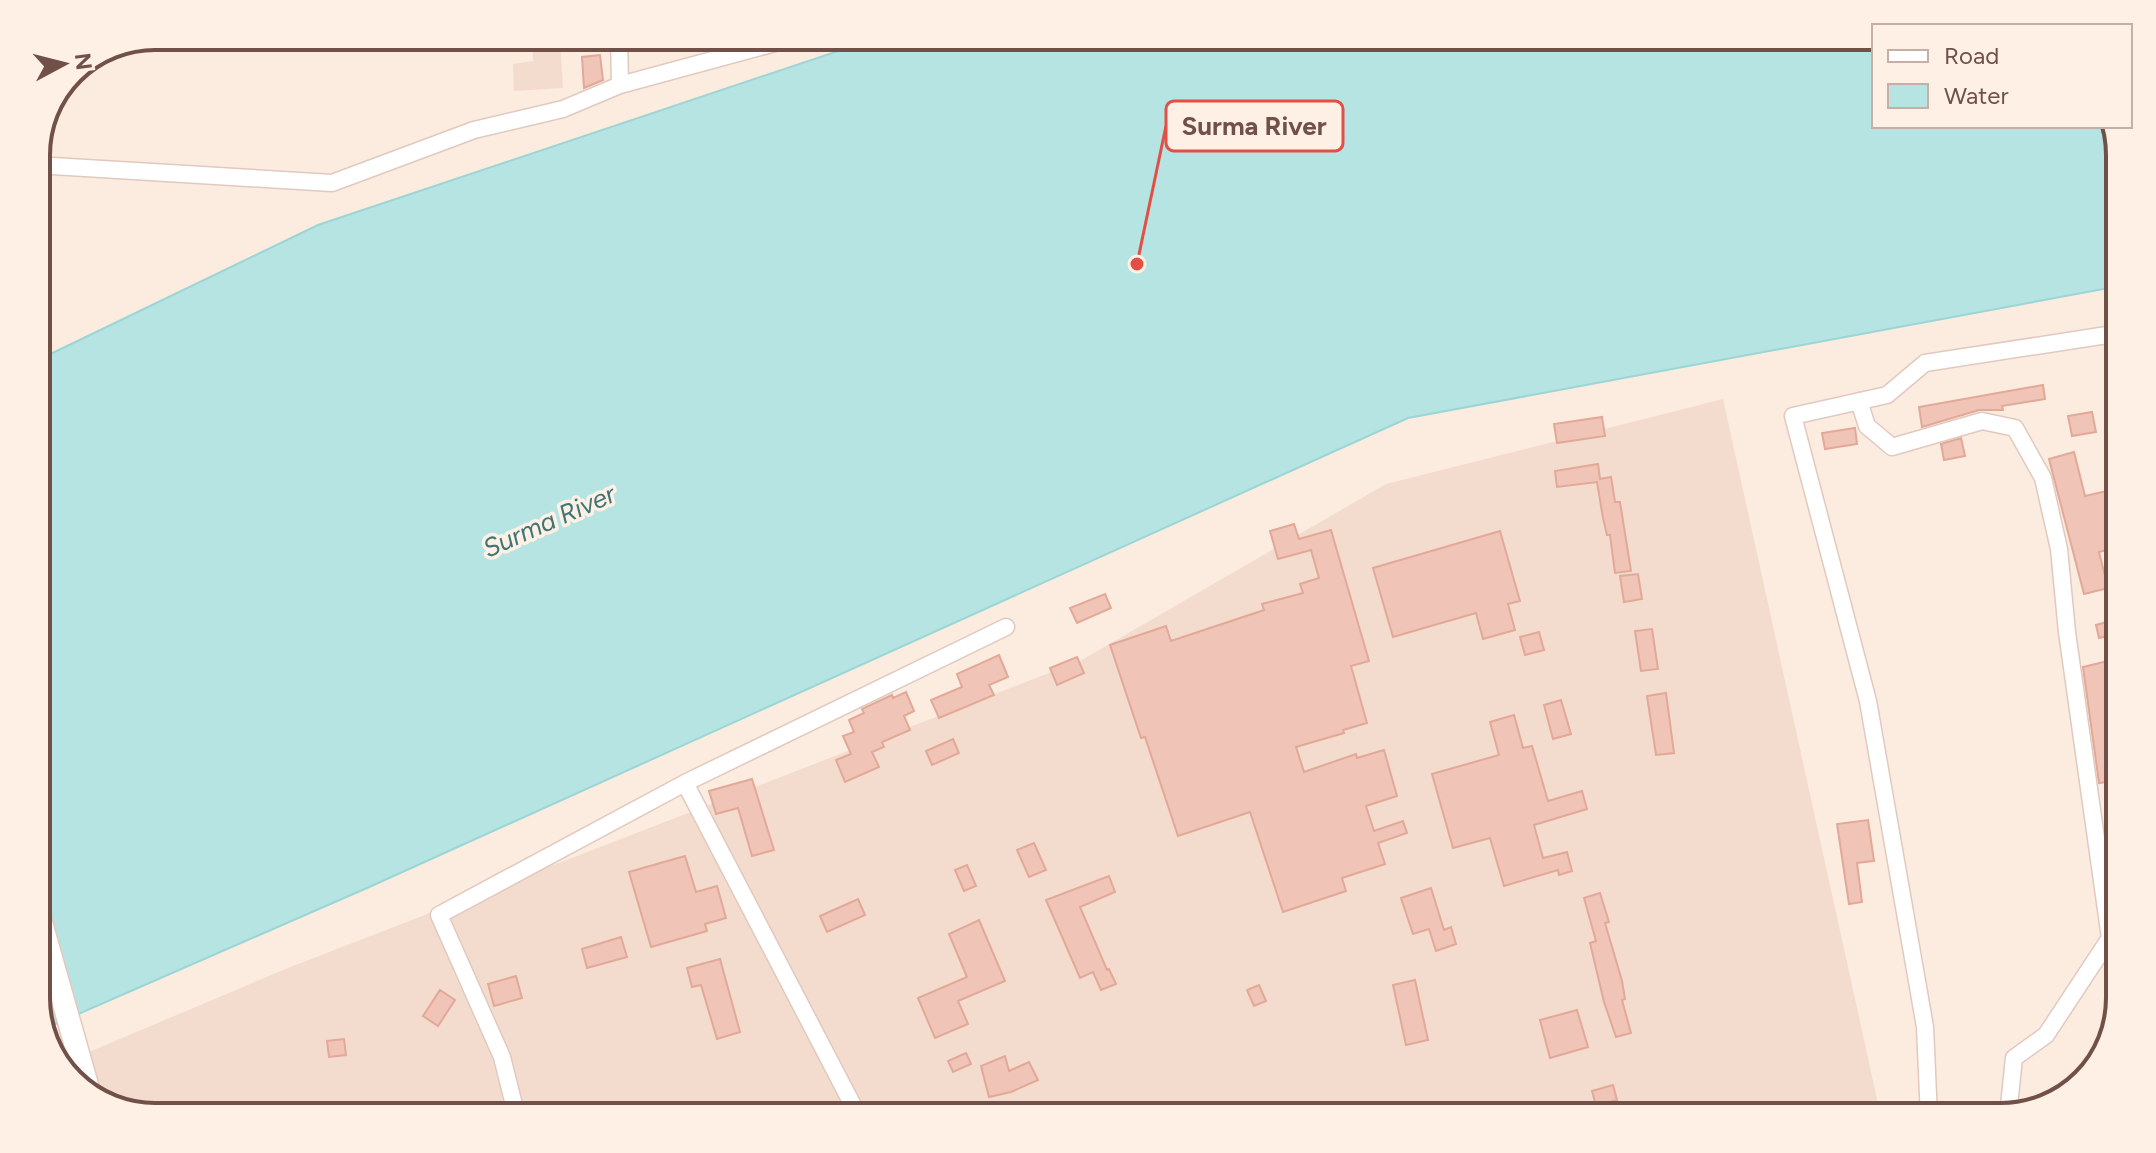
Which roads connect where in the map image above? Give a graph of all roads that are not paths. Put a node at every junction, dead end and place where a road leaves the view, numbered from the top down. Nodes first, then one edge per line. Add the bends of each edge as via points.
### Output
1 (619, 50) edge
2 (749, 50) edge
3 (620, 85) junction
4 (50, 166) edge
5 (2106, 335) edge
6 (1859, 401) junction
7 (1006, 627) dead end
8 (685, 783) junction
9 (2106, 910) edge
10 (2106, 944) edge
11 (50, 954) edge
12 (84, 1075) edge
13 (2009, 1102) edge
14 (514, 1103) edge
15 (852, 1103) edge
16 (1928, 1103) edge

1 - 3 street
2 - 3 street
3 - 4 street via 563,109 474,130 332,183
5 - 6 street via 1925,363 1887,395
6 - 9 street via 1867,426 1892,447 1982,421 2015,428 2043,478 2059,549
6 - 16 street via 1793,416 1868,701 1925,1027
7 - 8 street
8 - 14 street via 439,915 502,1057
8 - 15 street
10 - 13 street via 2046,1035 2014,1058
11 - 12 main road

